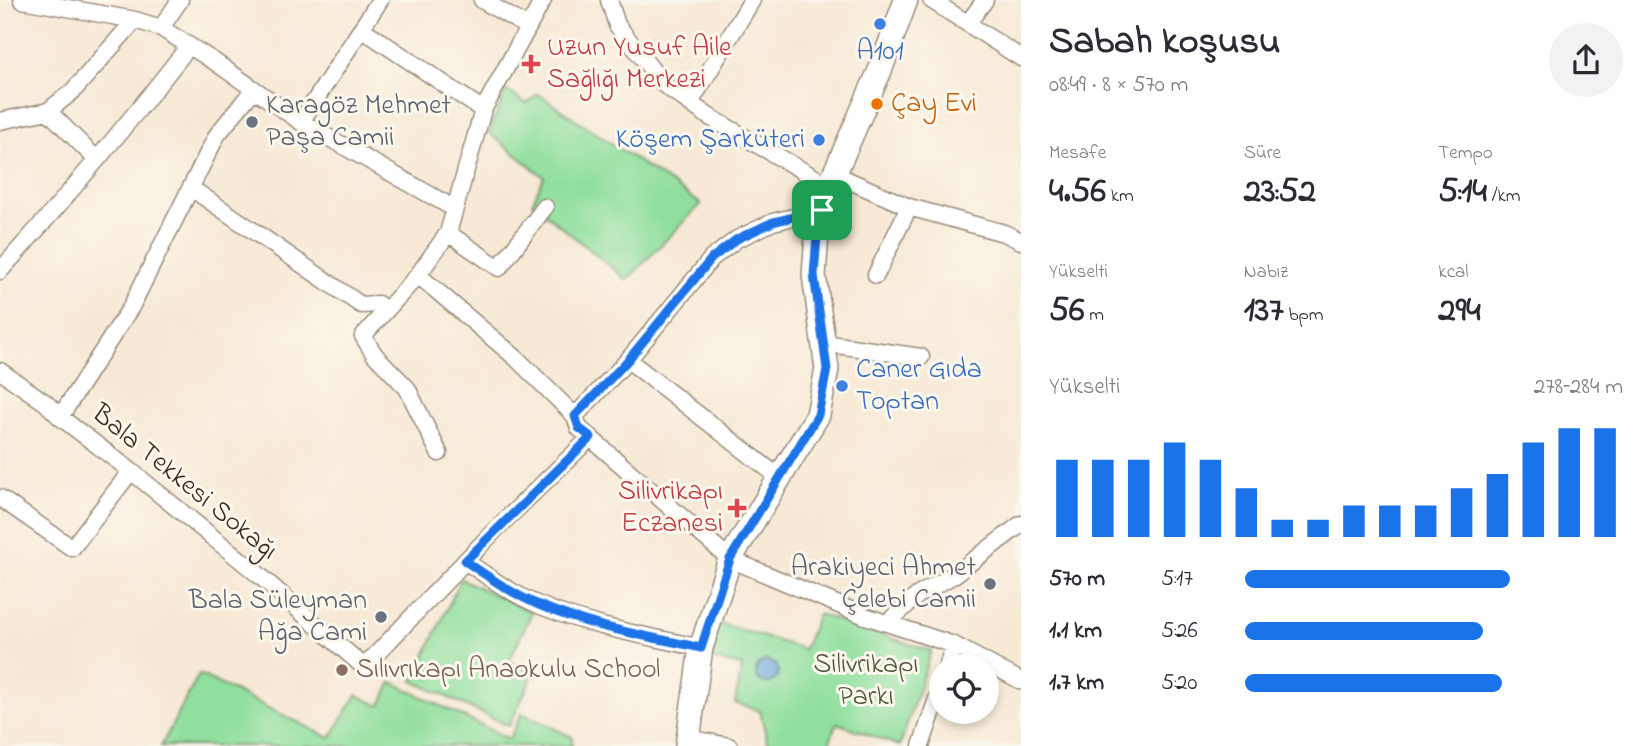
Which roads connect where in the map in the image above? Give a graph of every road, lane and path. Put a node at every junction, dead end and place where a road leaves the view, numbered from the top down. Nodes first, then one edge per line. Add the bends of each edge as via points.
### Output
1 (22, 0) edge
2 (180, 0) edge
3 (380, 0) edge
4 (482, 0) edge
5 (543, 0) edge
6 (608, 0) edge
7 (752, 0) edge
8 (906, 0) edge
9 (931, 0) edge
10 (985, 0) edge
11 (135, 20) junction
12 (968, 23) junction
13 (528, 27) junction
14 (161, 28) junction
15 (362, 29) junction
16 (189, 46) junction
17 (1021, 58) edge
18 (254, 89) junction
19 (690, 103) junction
20 (483, 110) junction
21 (48, 111) junction
22 (0, 121) edge
23 (301, 122) junction
24 (97, 160) junction
25 (831, 180) junction
26 (191, 188) junction
27 (545, 207) dead end
28 (909, 207) junction
29 (455, 209) junction
30 (822, 210) junction
31 (448, 233) junction
32 (1021, 241) edge
33 (0, 271) edge
34 (418, 275) junction
35 (876, 275) dead end
36 (378, 304) dead end
37 (823, 343) junction
38 (921, 357) dead end
39 (628, 360) junction
40 (0, 371) edge
41 (575, 416) junction
42 (60, 417) junction
43 (591, 437) junction
44 (439, 453) dead end
45 (131, 471) junction
46 (780, 478) junction
47 (0, 498) edge
48 (1018, 531) edge
49 (730, 559) junction
50 (465, 561) junction
51 (887, 623) junction
52 (954, 645) junction
53 (701, 648) junction
54 (951, 654) edge
55 (1021, 681) edge
56 (929, 722) edge
57 (687, 742) edge
58 (729, 746) edge
59 (921, 746) edge

1 - 11 street
2 - 14 street
3 - 15 street
4 - 13 street
5 - 13 street
6 - 19 street via 617,26 663,84
7 - 19 street
8 - 25 main road
9 - 12 street
10 - 12 street
11 - 14 street
11 - 21 street via 73,90
12 - 17 street
13 - 20 street
14 - 16 street
15 - 20 street
15 - 23 street
16 - 18 street
16 - 24 street
18 - 23 street
18 - 26 street via 217,135
19 - 25 street
20 - 29 street
21 - 22 street
21 - 24 street
23 - 29 street
24 - 33 street
25 - 28 street
25 - 30 main road
26 - 36 street via 360,305
26 - 42 street via 131,307
27 - 31 street via 499,268
28 - 32 street
28 - 35 street
29 - 31 street
30 - 37 main road via 814,275
30 - 39 street via 773,222 737,239 712,258
31 - 34 street
34 - 41 street via 516,358
34 - 44 street via 363,336 407,388
37 - 38 street
37 - 46 main road via 827,369 818,415
39 - 41 street
39 - 46 street
40 - 42 street, Bala Tekkesi Sokağı
41 - 43 street via 579,428
42 - 45 street, Bala Tekkesi Sokağı
43 - 49 street
43 - 50 street
45 - 47 street via 72,548
45 - 50 street, Bala Tekkesi Sokağı via 364,667
46 - 49 main road
48 - 51 street via 918,595
49 - 51 street
49 - 53 main road
50 - 53 street via 540,606
51 - 52 street
52 - 54 street
52 - 55 street
53 - 57 main road
56 - 59 street
57 - 58 street

